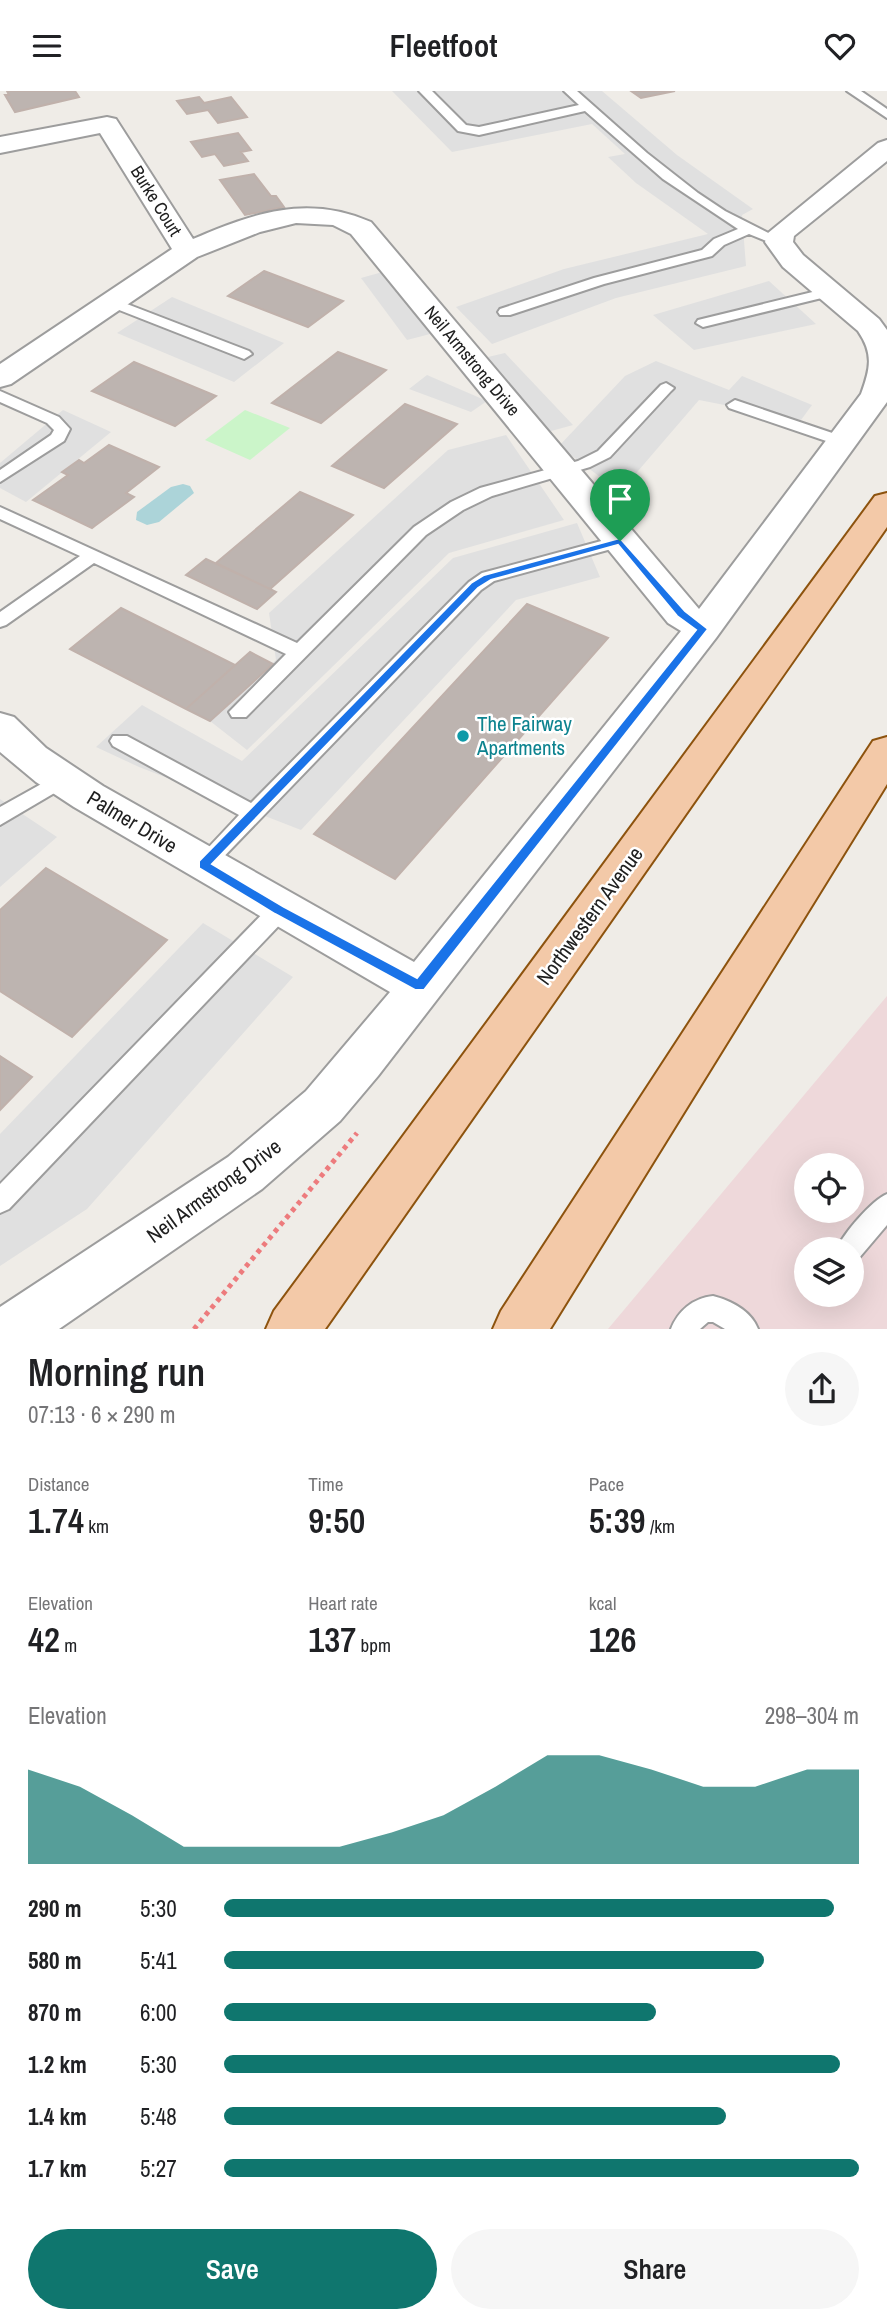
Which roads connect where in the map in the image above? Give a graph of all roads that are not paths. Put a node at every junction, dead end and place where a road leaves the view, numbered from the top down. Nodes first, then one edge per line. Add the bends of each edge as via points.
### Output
1 (425, 91) edge
2 (570, 91) edge
3 (853, 91) edge
4 (588, 107) junction
5 (887, 114) edge
6 (0, 145) edge
7 (887, 148) edge
8 (762, 236) junction
9 (187, 251) junction
10 (829, 292) junction
11 (114, 303) junction
12 (505, 312) dead end
13 (703, 323) dead end
14 (244, 353) dead end
15 (0, 378) edge
16 (666, 388) dead end
17 (0, 396) edge
18 (736, 405) dead end
19 (844, 442) junction
20 (563, 470) junction
21 (0, 477) edge
22 (887, 503) edge
23 (0, 512) edge
24 (620, 541) junction
25 (93, 555) junction
26 (0, 621) edge
27 (703, 629) junction
28 (299, 652) junction
29 (239, 712) dead end
30 (0, 727) edge
31 (120, 741) dead end
32 (887, 751) edge
33 (61, 780) junction
34 (253, 813) junction
35 (0, 817) edge
36 (203, 865) junction
37 (280, 910) junction
38 (419, 986) junction
39 (0, 1201) edge
40 (887, 1206) edge
41 (860, 1237) edge
42 (14, 1329) edge
43 (293, 1329) edge
44 (520, 1329) edge
45 (684, 1329) edge
46 (745, 1329) edge

1 - 4 lane via 462,128 479,131
2 - 4 lane
3 - 5 lane
4 - 8 lane via 665,177
6 - 9 street, Burke Court via 107,124
7 - 8 street via 782,233
8 - 10 street, Neil Armstrong Drive
8 - 12 lane via 719,242 707,253
9 - 11 street, Burke Court
9 - 20 street, Neil Armstrong Drive via 288,217 348,220 360,228
10 - 13 lane
10 - 19 street, Neil Armstrong Drive via 869,324 882,344 885,371 876,395
11 - 14 lane
11 - 15 street, Burke Court
16 - 20 lane via 604,454
17 - 21 lane via 53,420 62,429 58,439
18 - 19 lane
19 - 27 street, Neil Armstrong Drive
20 - 24 street, Neil Armstrong Drive
20 - 28 lane via 486,492 420,531
22 - 43 main road, Northwestern Avenue
23 - 25 lane
24 - 27 street, Neil Armstrong Drive via 681,614
24 - 34 lane via 488,577 475,586
25 - 26 lane
25 - 28 lane
27 - 38 street, Neil Armstrong Drive
28 - 29 lane
30 - 33 street, Palmer Drive
31 - 34 lane
32 - 44 main road
33 - 35 lane
33 - 36 street, Palmer Drive
34 - 36 lane
36 - 37 street, Palmer Drive
37 - 38 street, Palmer Drive
37 - 39 lane
38 - 42 street, Neil Armstrong Drive via 361,1062 293,1133 245,1173
40 - 41 lane
45 - 46 lane via 695,1313 713,1307 728,1313

